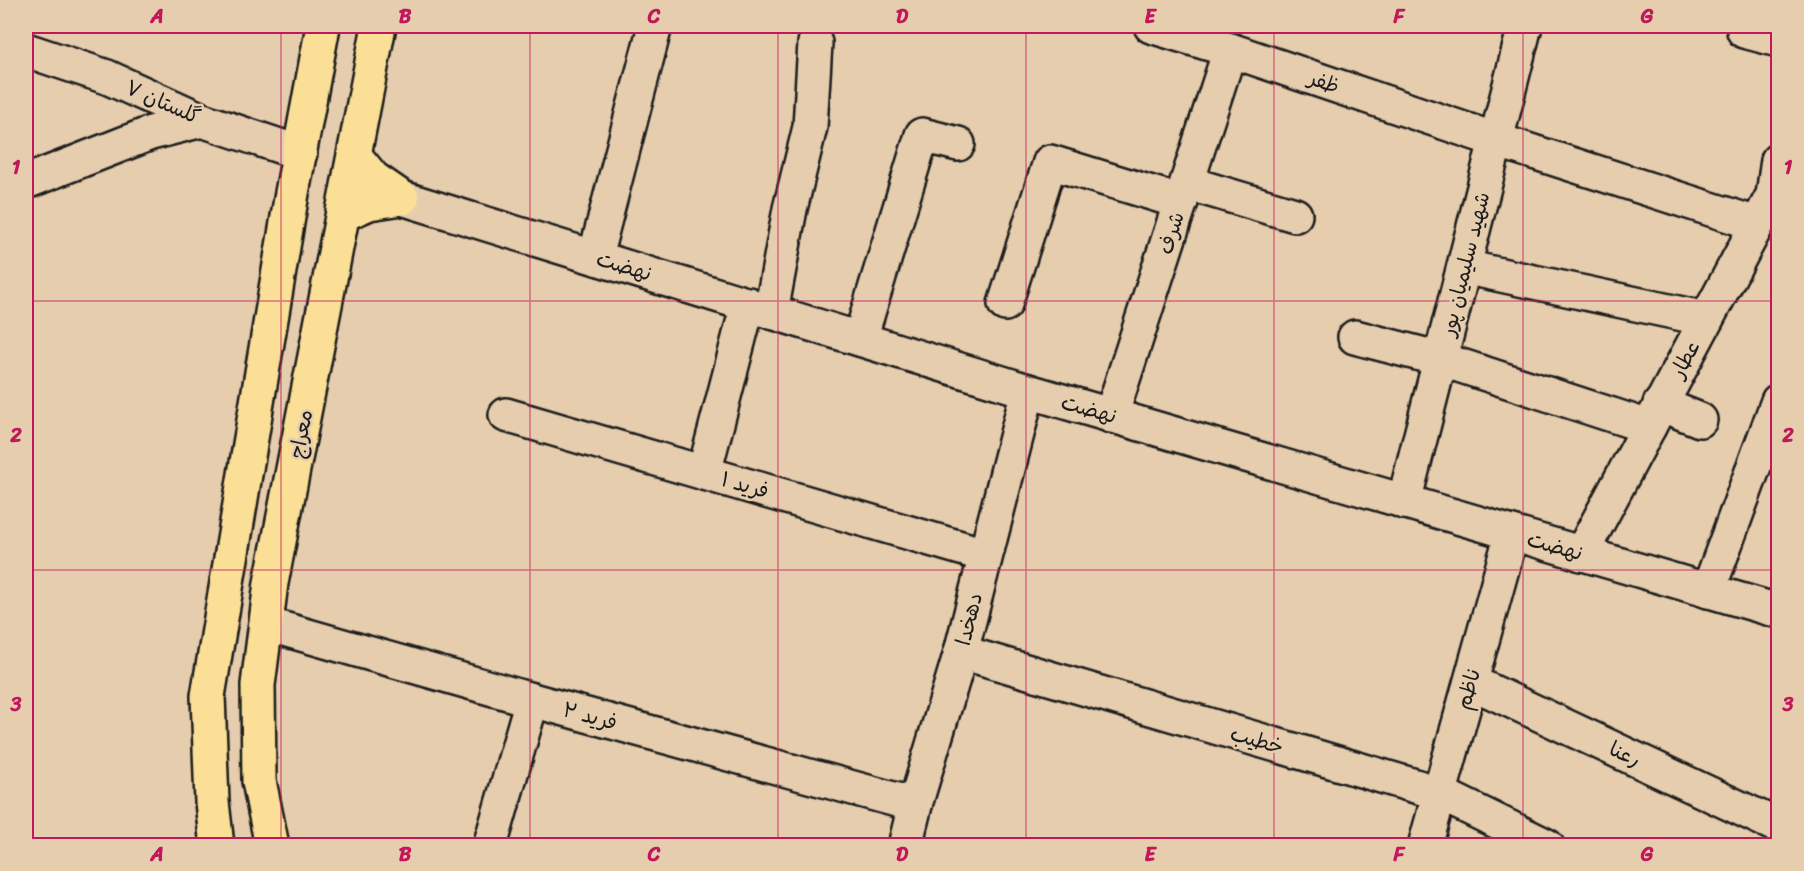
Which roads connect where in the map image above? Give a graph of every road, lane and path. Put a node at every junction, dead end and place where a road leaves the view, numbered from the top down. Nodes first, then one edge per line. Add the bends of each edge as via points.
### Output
1 (323, 26) edge
2 (379, 26) edge
3 (655, 26) edge
4 (1151, 26) edge
5 (1525, 26) edge
6 (1744, 32) dead end
7 (1779, 40) edge
8 (815, 43) dead end
9 (26, 50) edge
10 (1230, 50) junction
11 (202, 120) junction
12 (1496, 140) junction
13 (958, 144) dead end
14 (300, 153) junction
15 (355, 156) junction
16 (1779, 160) edge
17 (26, 182) edge
18 (1184, 192) junction
19 (1776, 195) edge
20 (402, 198) junction
21 (344, 214) junction
22 (1295, 215) dead end
23 (1757, 224) junction
24 (595, 257) junction
25 (1464, 267) junction
26 (1005, 304) dead end
27 (759, 308) junction
28 (1706, 319) junction
29 (1355, 337) dead end
30 (860, 339) junction
31 (1440, 359) junction
32 (1028, 391) junction
33 (1779, 401) edge
34 (506, 415) dead end
35 (1111, 416) junction
36 (1655, 416) junction
37 (1700, 420) dead end
38 (704, 472) junction
39 (1404, 501) junction
40 (1512, 533) junction
41 (1581, 554) junction
42 (985, 555) junction
43 (1708, 591) junction
44 (1779, 611) edge
45 (266, 624) junction
46 (961, 652) junction
47 (1471, 682) junction
48 (532, 700) junction
49 (1439, 794) junction
50 (915, 805) junction
51 (1779, 826) edge
52 (217, 846) edge
53 (272, 846) edge
54 (490, 846) edge
55 (905, 846) edge
56 (1425, 846) edge
57 (1547, 846) edge

1 - 14 main road
2 - 15 main road, معراج
3 - 24 street
4 - 10 street, ظفر
5 - 12 street, شهید سلیمیان پور
6 - 7 street
8 - 27 street via 810,127
9 - 11 street, گلستان ۷ via 107,77
10 - 12 street, ظفر
10 - 18 street, شرف
11 - 14 street, گلستان ۷
11 - 17 street via 151,133
12 - 23 street, ظفر
12 - 25 street, شهید سلیمیان پور
13 - 30 street via 922,135
14 - 52 main road via 208,696
15 - 20 main road via 373,178
15 - 21 main road, معراج
16 - 19 street, عطار
18 - 22 street
18 - 26 street via 1050,162
18 - 35 street, شرف
19 - 23 street, عطار
20 - 21 main road via 369,203
20 - 24 street, نهضت
21 - 45 main road, معراج
23 - 28 street, عطار
24 - 27 street, نهضت
25 - 28 street
25 - 31 street, شهید سلیمیان پور
27 - 30 street, نهضت
27 - 38 street
28 - 36 street, عطار
29 - 31 street
30 - 32 street, نهضت
31 - 36 street
31 - 39 street, شهید سلیمیان پور
32 - 35 street, نهضت
32 - 42 street, دهخدا
33 - 43 street
34 - 38 street, فرید ۱
35 - 39 street, نهضت
36 - 37 street
36 - 41 street, عطار
38 - 42 street, فرید ۱
39 - 40 street, نهضت
40 - 41 street, نهضت
40 - 47 street, ناظم
41 - 43 street, نهضت
42 - 46 street, دهخدا
43 - 44 street, نهضت
45 - 48 street, فرید ۲
45 - 53 main road, معراج via 258,685 259,781
46 - 49 street, خطیب
46 - 50 street, دهخدا
47 - 49 street, ناظم
47 - 51 street, رعنا
48 - 50 street, فرید ۲
48 - 54 street
49 - 56 street, ناظم
49 - 57 street, خطیب
50 - 55 street, دهخدا

